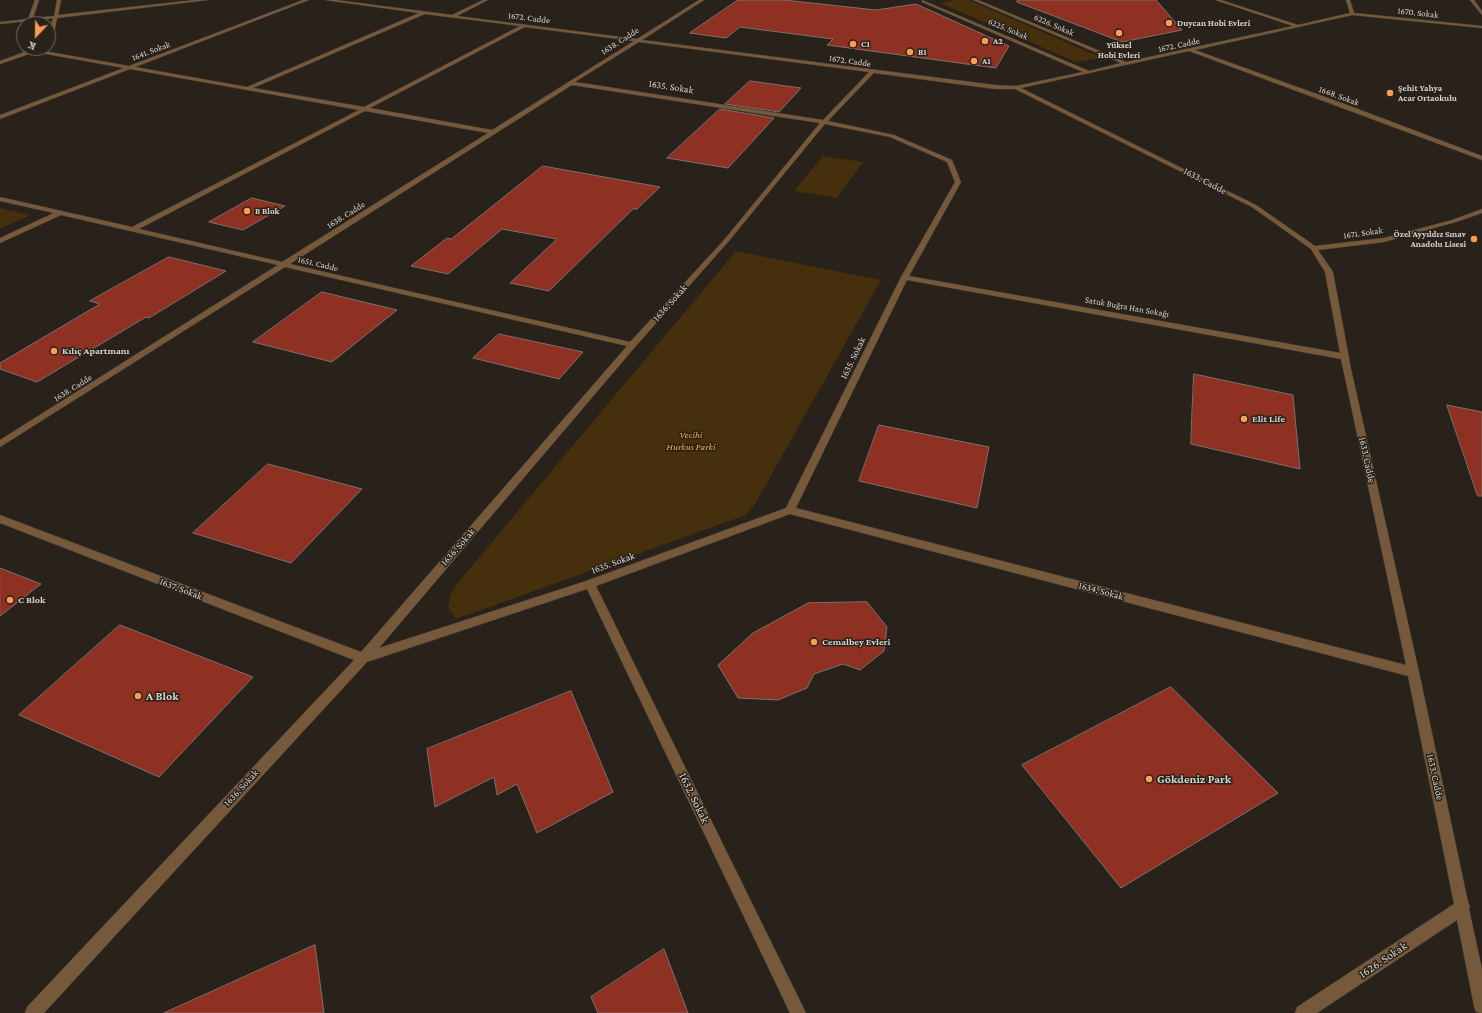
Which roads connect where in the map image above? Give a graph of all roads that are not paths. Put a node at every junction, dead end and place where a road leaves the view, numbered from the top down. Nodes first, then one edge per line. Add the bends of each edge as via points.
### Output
1 (38, 0) edge
2 (59, 0) edge
3 (206, 0) edge
4 (307, 0) edge
5 (327, 0) edge
6 (486, 0) edge
7 (702, 0) edge
8 (916, 0) edge
9 (925, 0) edge
10 (975, 0) edge
11 (1217, 0) edge
12 (1348, 0) edge
13 (1472, 0) edge
14 (426, 12) junction
15 (1352, 14) junction
16 (1482, 14) edge
17 (32, 16) edge
18 (55, 16) edge
19 (453, 16) junction
20 (56, 17) edge
21 (16, 22) edge
22 (0, 23) edge
23 (526, 26) junction
24 (1298, 26) junction
25 (1482, 27) edge
26 (638, 40) junction
27 (1190, 50) junction
28 (56, 53) edge
29 (18, 56) edge
30 (0, 63) edge
31 (1126, 64) junction
32 (131, 67) junction
33 (872, 72) junction
34 (1088, 72) junction
35 (570, 83) junction
36 (249, 88) junction
37 (1016, 88) junction
38 (366, 108) junction
39 (0, 117) edge
40 (824, 122) junction
41 (494, 132) junction
42 (1482, 158) edge
43 (0, 199) edge
44 (1482, 211) edge
45 (60, 213) junction
46 (132, 230) junction
47 (0, 241) edge
48 (1314, 248) junction
49 (284, 265) junction
50 (905, 277) junction
51 (632, 345) junction
52 (1346, 357) junction
53 (0, 444) edge
54 (790, 510) junction
55 (0, 520) edge
56 (590, 584) junction
57 (363, 658) junction
58 (1413, 672) junction
59 (1463, 907) junction
60 (1482, 1006) edge
61 (33, 1013) edge
62 (798, 1013) edge
63 (1303, 1013) edge

1 - 17 street
2 - 18 street
3 - 20 street
4 - 32 street, 1641. Sokak
5 - 14 street, 1672. Cadde
6 - 19 street
7 - 26 street, 1638. Cadde
8 - 9 street, 6225. Sokak
9 - 34 street, 6225. Sokak
10 - 31 street, 6226. Sokak
11 - 24 street
12 - 15 street
13 - 16 street
14 - 19 street, 1672. Cadde
14 - 36 street
15 - 24 street, 1672. Cadde
15 - 25 street, 1670. Sokak
19 - 23 street, 1672. Cadde
21 - 22 street
23 - 26 street, 1672. Cadde
23 - 38 street
24 - 27 street, 1672. Cadde
26 - 33 street, 1672. Cadde
26 - 35 street, 1638. Cadde
27 - 31 street, 1672. Cadde
27 - 42 street, 1668. Sokak
28 - 32 street
29 - 30 street
31 - 34 street, 1672. Cadde
32 - 36 street
32 - 39 street, 1641. Sokak
33 - 37 street, 1672. Cadde
33 - 40 street, 1636. Sokak
34 - 37 street, 1672. Cadde
35 - 40 street, 1635. Sokak
35 - 41 street, 1638. Cadde
36 - 38 street
37 - 48 street, 1633. Cadde via 1254,206
38 - 41 street
38 - 46 street
40 - 50 street, 1635. Sokak via 892,136 950,161 958,182
40 - 51 street, 1636. Sokak via 726,241
41 - 49 street, 1638. Cadde
43 - 45 street, 1651. Cadde
44 - 48 street, 1671. Sokak via 1384,240
45 - 46 street, 1651. Cadde
45 - 47 street
46 - 49 street, 1651. Cadde
48 - 52 street, 1633. Cadde via 1329,272
49 - 51 street, 1651. Cadde
49 - 53 street, 1638. Cadde
50 - 52 street, Satuk Buğra Han Sokağı
50 - 54 street, 1635. Sokak
51 - 57 street, 1636. Sokak
52 - 58 street, 1633. Cadde
54 - 56 street, 1635. Sokak
54 - 58 street, 1634. Sokak
55 - 57 street, 1637. Sokak
56 - 57 street, 1635. Sokak
56 - 62 street, 1632. Sokak
57 - 61 street, 1636. Sokak
58 - 59 street, 1633. Cadde
59 - 60 street, 1633. Cadde
59 - 63 street, 1626. Sokak

